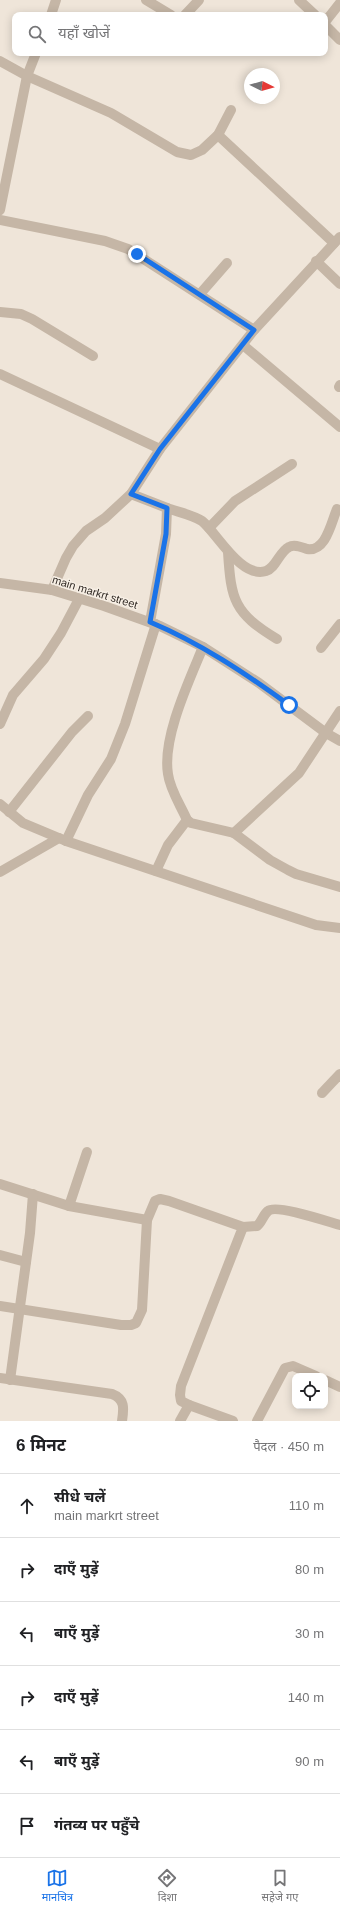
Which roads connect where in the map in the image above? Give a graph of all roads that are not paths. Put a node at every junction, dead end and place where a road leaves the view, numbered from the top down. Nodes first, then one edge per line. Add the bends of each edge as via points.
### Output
1 (56, 0) edge
2 (146, 0) edge
3 (199, 0) edge
4 (299, 0) edge
5 (340, 3) edge
6 (51, 12) edge
7 (165, 12) edge
8 (188, 12) edge
9 (312, 12) edge
10 (328, 18) edge
11 (328, 28) edge
12 (340, 40) edge
13 (35, 56) edge
14 (0, 61) edge
15 (27, 76) junction
16 (231, 110) dead end
17 (218, 135) junction
18 (1, 196) edge
19 (0, 210) edge
20 (0, 220) edge
21 (337, 240) edge
22 (316, 261) junction
23 (227, 263) dead end
24 (340, 284) edge
25 (200, 294) junction
26 (0, 312) edge
27 (254, 330) junction
28 (243, 345) junction
29 (93, 356) dead end
30 (0, 374) edge
31 (340, 427) edge
32 (160, 449) junction
33 (292, 464) dead end
34 (131, 494) junction
35 (167, 508) junction
36 (337, 510) dead end
37 (209, 528) junction
38 (228, 552) junction
39 (0, 583) edge
40 (52, 590) junction
41 (79, 599) junction
42 (153, 623) junction
43 (340, 624) edge
44 (277, 639) dead end
45 (203, 647) junction
46 (321, 648) dead end
47 (340, 711) edge
48 (88, 716) dead end
49 (0, 724) edge
50 (326, 733) junction
51 (340, 742) edge
52 (0, 804) edge
53 (9, 812) junction
54 (187, 820) junction
55 (234, 833) junction
56 (63, 840) junction
57 (156, 871) junction
58 (0, 872) edge
59 (340, 887) edge
60 (340, 928) edge
61 (340, 1074) edge
62 (322, 1093) dead end
63 (87, 1152) dead end
64 (0, 1184) edge
65 (33, 1194) junction
66 (69, 1206) junction
67 (147, 1220) junction
68 (340, 1225) edge
69 (243, 1227) junction
70 (0, 1255) edge
71 (26, 1262) junction
72 (0, 1306) edge
73 (20, 1309) junction
74 (309, 1373) edge
75 (5, 1379) edge
76 (328, 1381) edge
77 (340, 1387) edge
78 (189, 1405) junction
79 (122, 1421) edge
80 (180, 1421) edge
81 (233, 1421) edge
82 (257, 1421) edge

1 - 6 street
2 - 7 street
3 - 8 street
4 - 9 street
5 - 10 street
11 - 12 street
13 - 15 street
14 - 15 street
15 - 17 street via 111,113 178,152 195,154
15 - 18 street
16 - 17 street
17 - 21 street
18 - 19 street
20 - 25 street via 105,241 128,249
21 - 22 street
22 - 24 street
22 - 27 street
23 - 25 street
25 - 27 street
26 - 29 street via 21,314 32,319
27 - 28 street
28 - 31 street
28 - 32 street
30 - 32 street
32 - 34 street
33 - 37 street via 234,501
34 - 35 street
34 - 40 street via 106,518 86,531 73,546
35 - 37 street via 201,520
35 - 42 street via 166,534
36 - 38 street via 323,543 317,548 310,549 293,546 288,548 267,571 253,569 237,561
37 - 38 street
38 - 44 street via 233,596 243,614
39 - 40 street, main markrt street
40 - 41 street, main markrt street
41 - 42 street, main markrt street
41 - 49 street via 48,653 13,695
42 - 45 street, main markrt street
42 - 56 street via 125,724 111,759
43 - 46 street
45 - 50 street, main markrt street via 259,683
45 - 54 street via 186,689 169,744 168,775
47 - 50 street
48 - 53 street
50 - 51 street, main markrt street
50 - 55 street via 300,774
52 - 53 street
53 - 56 street via 23,822
54 - 55 street
54 - 57 street via 168,845
55 - 59 street via 270,860 296,874
56 - 57 street
56 - 58 street
57 - 60 street via 316,925
61 - 62 street
63 - 66 street
64 - 65 street
65 - 66 street
65 - 71 street
66 - 67 street
67 - 69 street via 154,1202 160,1199
67 - 73 street via 142,1310 136,1322 122,1325
68 - 69 street via 272,1209 268,1210 257,1226
69 - 78 street via 181,1386 181,1401
70 - 71 street
71 - 73 street
72 - 73 street
73 - 75 street
74 - 82 street via 293,1366 286,1368
75 - 79 street via 118,1396 122,1402
76 - 77 street
78 - 80 street
78 - 81 street

